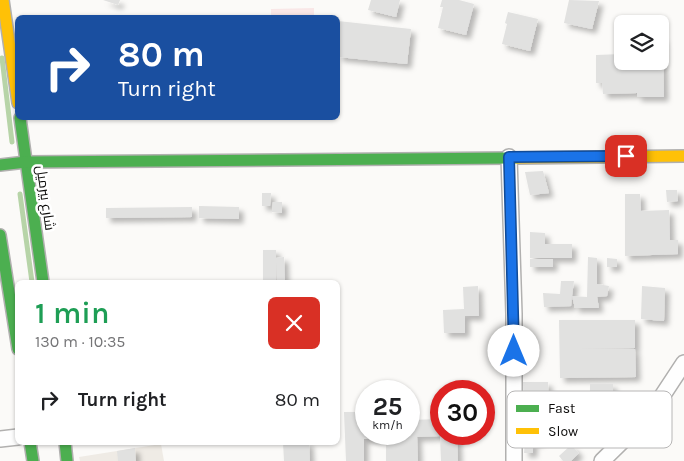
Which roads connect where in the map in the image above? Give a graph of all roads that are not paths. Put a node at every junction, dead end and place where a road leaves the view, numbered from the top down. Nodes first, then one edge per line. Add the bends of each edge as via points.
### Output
1 (3, 0) edge
2 (15, 82) edge
3 (20, 120) edge
4 (684, 156) edge
5 (509, 157) junction
6 (20, 162) junction
7 (1, 165) edge
8 (0, 235) edge
9 (42, 280) edge
10 (6, 302) edge
11 (15, 337) edge
12 (684, 364) edge
13 (514, 391) edge
14 (666, 391) edge
15 (15, 437) edge
16 (0, 439) edge
17 (30, 445) edge
18 (65, 445) edge
19 (514, 448) edge
20 (615, 448) edge
21 (33, 461) edge
22 (67, 461) edge
23 (514, 461) edge
24 (602, 461) edge

1 - 2 street
3 - 6 street, شارع بيرميل
4 - 5 street
5 - 6 street
5 - 13 street
6 - 7 street
6 - 9 street, شارع بيرميل
8 - 10 street
10 - 11 street
12 - 14 street
15 - 16 street
17 - 21 street
18 - 22 street
19 - 23 street
20 - 24 street

